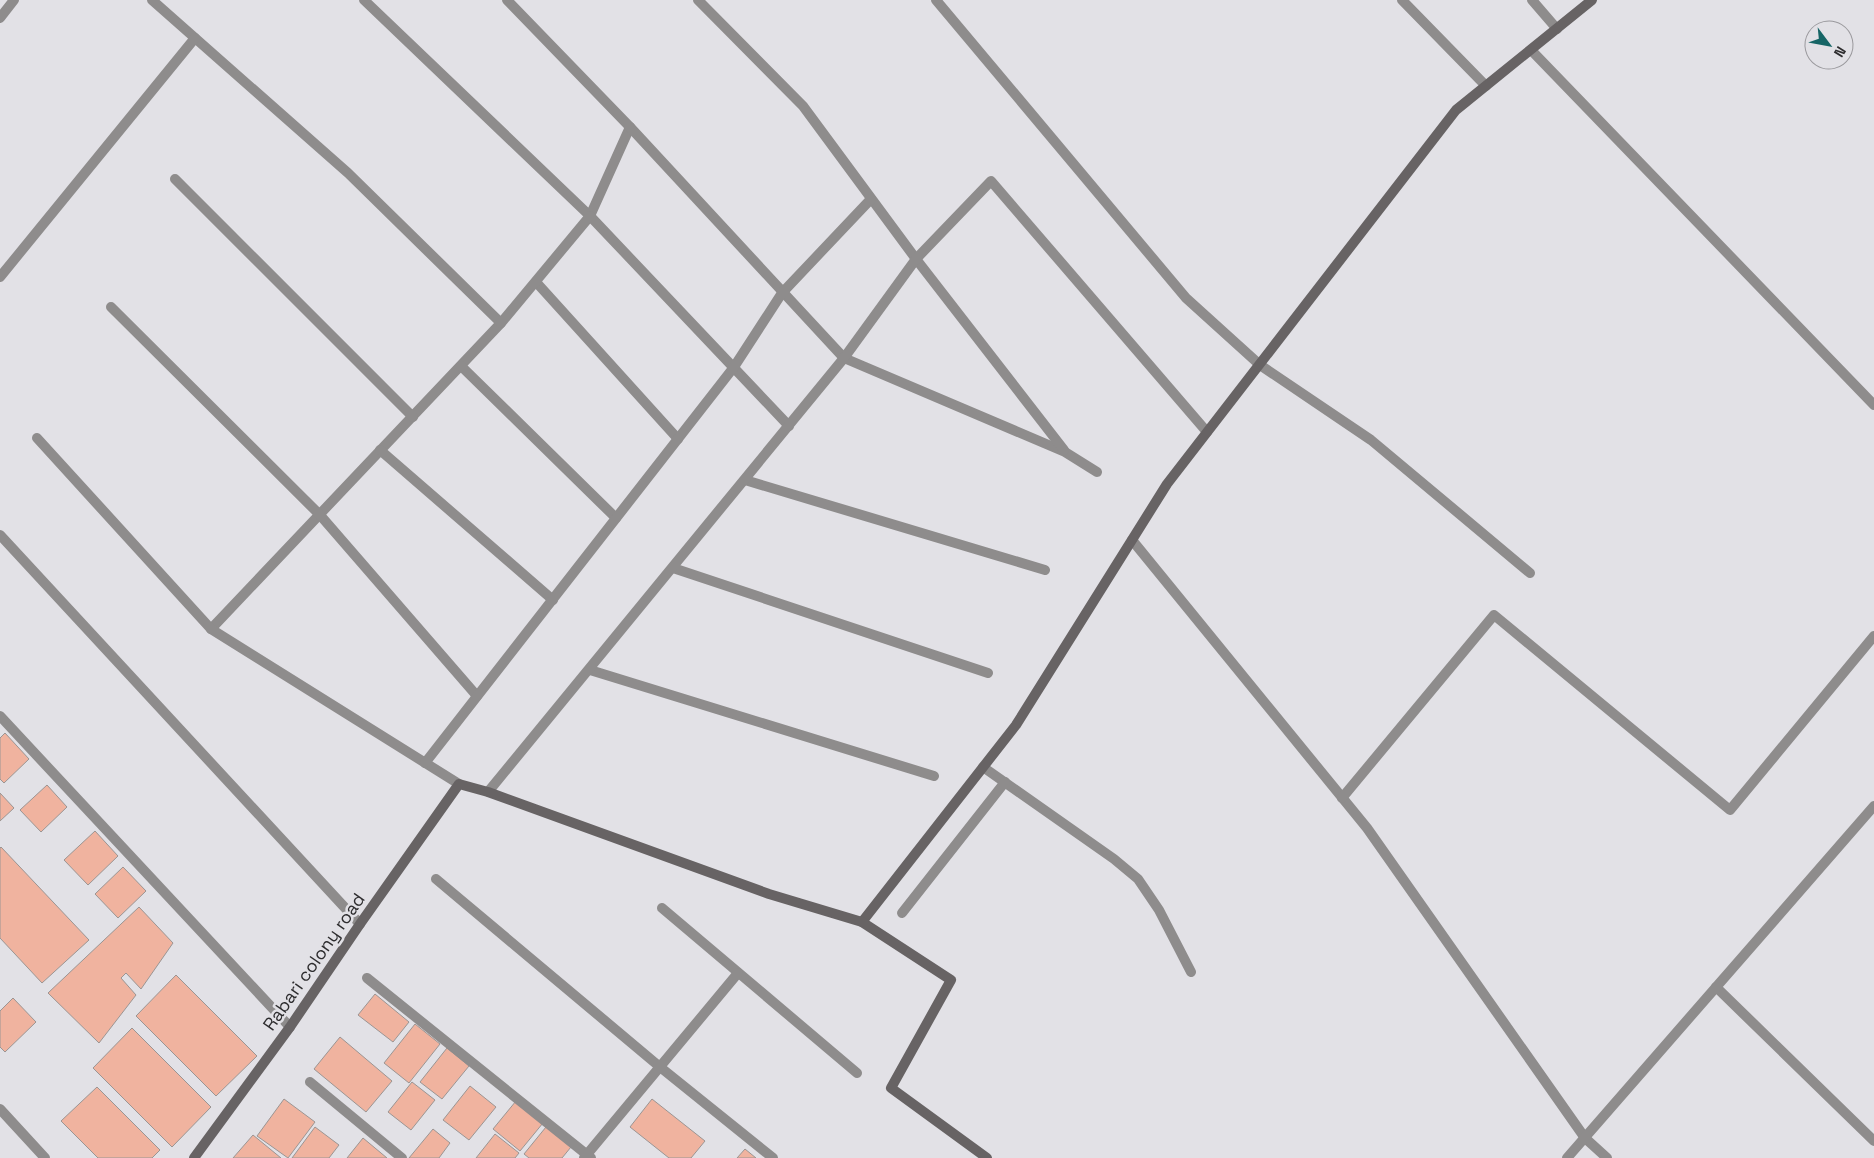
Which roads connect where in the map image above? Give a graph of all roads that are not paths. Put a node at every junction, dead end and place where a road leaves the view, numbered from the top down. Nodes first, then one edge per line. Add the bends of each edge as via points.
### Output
1 (14, 0) edge
2 (152, 0) edge
3 (364, 0) edge
4 (507, 0) edge
5 (698, 0) edge
6 (936, 0) edge
7 (1402, 0) edge
8 (1532, 0) edge
9 (1592, 0) edge
10 (0, 18) edge
11 (1557, 28) junction
12 (195, 38) junction
13 (1531, 50) junction
14 (1486, 86) junction
15 (630, 127) junction
16 (176, 178) dead end
17 (871, 198) junction
18 (590, 216) junction
19 (916, 259) junction
20 (0, 277) edge
21 (536, 282) junction
22 (782, 293) junction
23 (111, 307) dead end
24 (501, 324) junction
25 (844, 358) junction
26 (1260, 364) junction
27 (461, 366) junction
28 (734, 367) junction
29 (1874, 405) edge
30 (412, 417) junction
31 (789, 426) junction
32 (1207, 432) junction
33 (37, 438) dead end
34 (678, 439) junction
35 (380, 450) junction
36 (1065, 452) junction
37 (1097, 472) dead end
38 (744, 480) junction
39 (320, 515) junction
40 (616, 518) junction
41 (0, 535) edge
42 (1132, 540) junction
43 (673, 568) junction
44 (1045, 570) dead end
45 (1530, 573) dead end
46 (553, 600) junction
47 (211, 629) junction
48 (1874, 636) edge
49 (590, 670) junction
50 (988, 673) dead end
51 (478, 696) junction
52 (0, 716) edge
53 (425, 763) junction
54 (983, 767) junction
55 (934, 776) dead end
56 (1005, 782) junction
57 (459, 784) junction
58 (488, 792) junction
59 (1342, 798) junction
60 (1874, 806) edge
61 (436, 879) dead end
62 (662, 908) dead end
63 (902, 913) dead end
64 (862, 922) junction
65 (360, 924) junction
66 (1191, 972) dead end
67 (738, 973) junction
68 (367, 978) dead end
69 (1716, 987) junction
70 (290, 1027) junction
71 (660, 1067) junction
72 (856, 1073) dead end
73 (310, 1082) dead end
74 (0, 1109) edge
75 (1584, 1138) junction
76 (1874, 1141) edge
77 (587, 1157) edge
78 (45, 1158) edge
79 (194, 1158) edge
80 (402, 1158) edge
81 (774, 1158) edge
82 (987, 1158) edge
83 (1567, 1158) edge
84 (1607, 1158) edge

1 - 10 street
2 - 12 street
3 - 18 street
4 - 15 street
5 - 17 street via 802,106
6 - 26 street via 1186,298
7 - 14 street
8 - 11 street
9 - 11 street
11 - 13 street
12 - 20 street
12 - 24 street via 348,173
13 - 14 street
13 - 29 street
14 - 26 street via 1456,110
15 - 18 street
15 - 22 street
16 - 30 street
17 - 19 street
17 - 22 street
18 - 21 street
18 - 28 street
19 - 25 street
19 - 32 street via 991,181
19 - 36 street
21 - 24 street
21 - 34 street
22 - 25 street
22 - 28 street
23 - 39 street
24 - 27 street
25 - 31 street
25 - 36 street
26 - 32 street
26 - 45 street via 1371,440
27 - 30 street
27 - 40 street
28 - 31 street
28 - 34 street
30 - 35 street
31 - 38 street
32 - 42 street via 1167,484
33 - 47 street
34 - 40 street
35 - 39 street
35 - 46 street
36 - 37 street
38 - 43 street
38 - 44 street
39 - 47 street
39 - 51 street
40 - 46 street
41 - 65 street
42 - 54 street via 1016,725
42 - 59 street
43 - 49 street
43 - 50 street
46 - 51 street
47 - 53 street
48 - 59 street via 1730,810 1494,614
49 - 55 street
49 - 58 street
51 - 53 street
52 - 70 street
53 - 57 street
54 - 56 street
54 - 64 street
56 - 63 street
56 - 66 street via 1138,879 1159,910
57 - 58 street
57 - 65 street, Rabari colony road
58 - 64 street via 768,894
59 - 75 street via 1367,828
60 - 69 street
61 - 71 street
62 - 67 street
64 - 82 street via 951,980 891,1088
65 - 70 street, Rabari colony road
67 - 71 street
67 - 72 street
68 - 77 street
69 - 75 street
69 - 76 street
70 - 79 street, Rabari colony road
71 - 77 street
71 - 81 street
73 - 80 street
74 - 78 street
75 - 83 street
75 - 84 street

